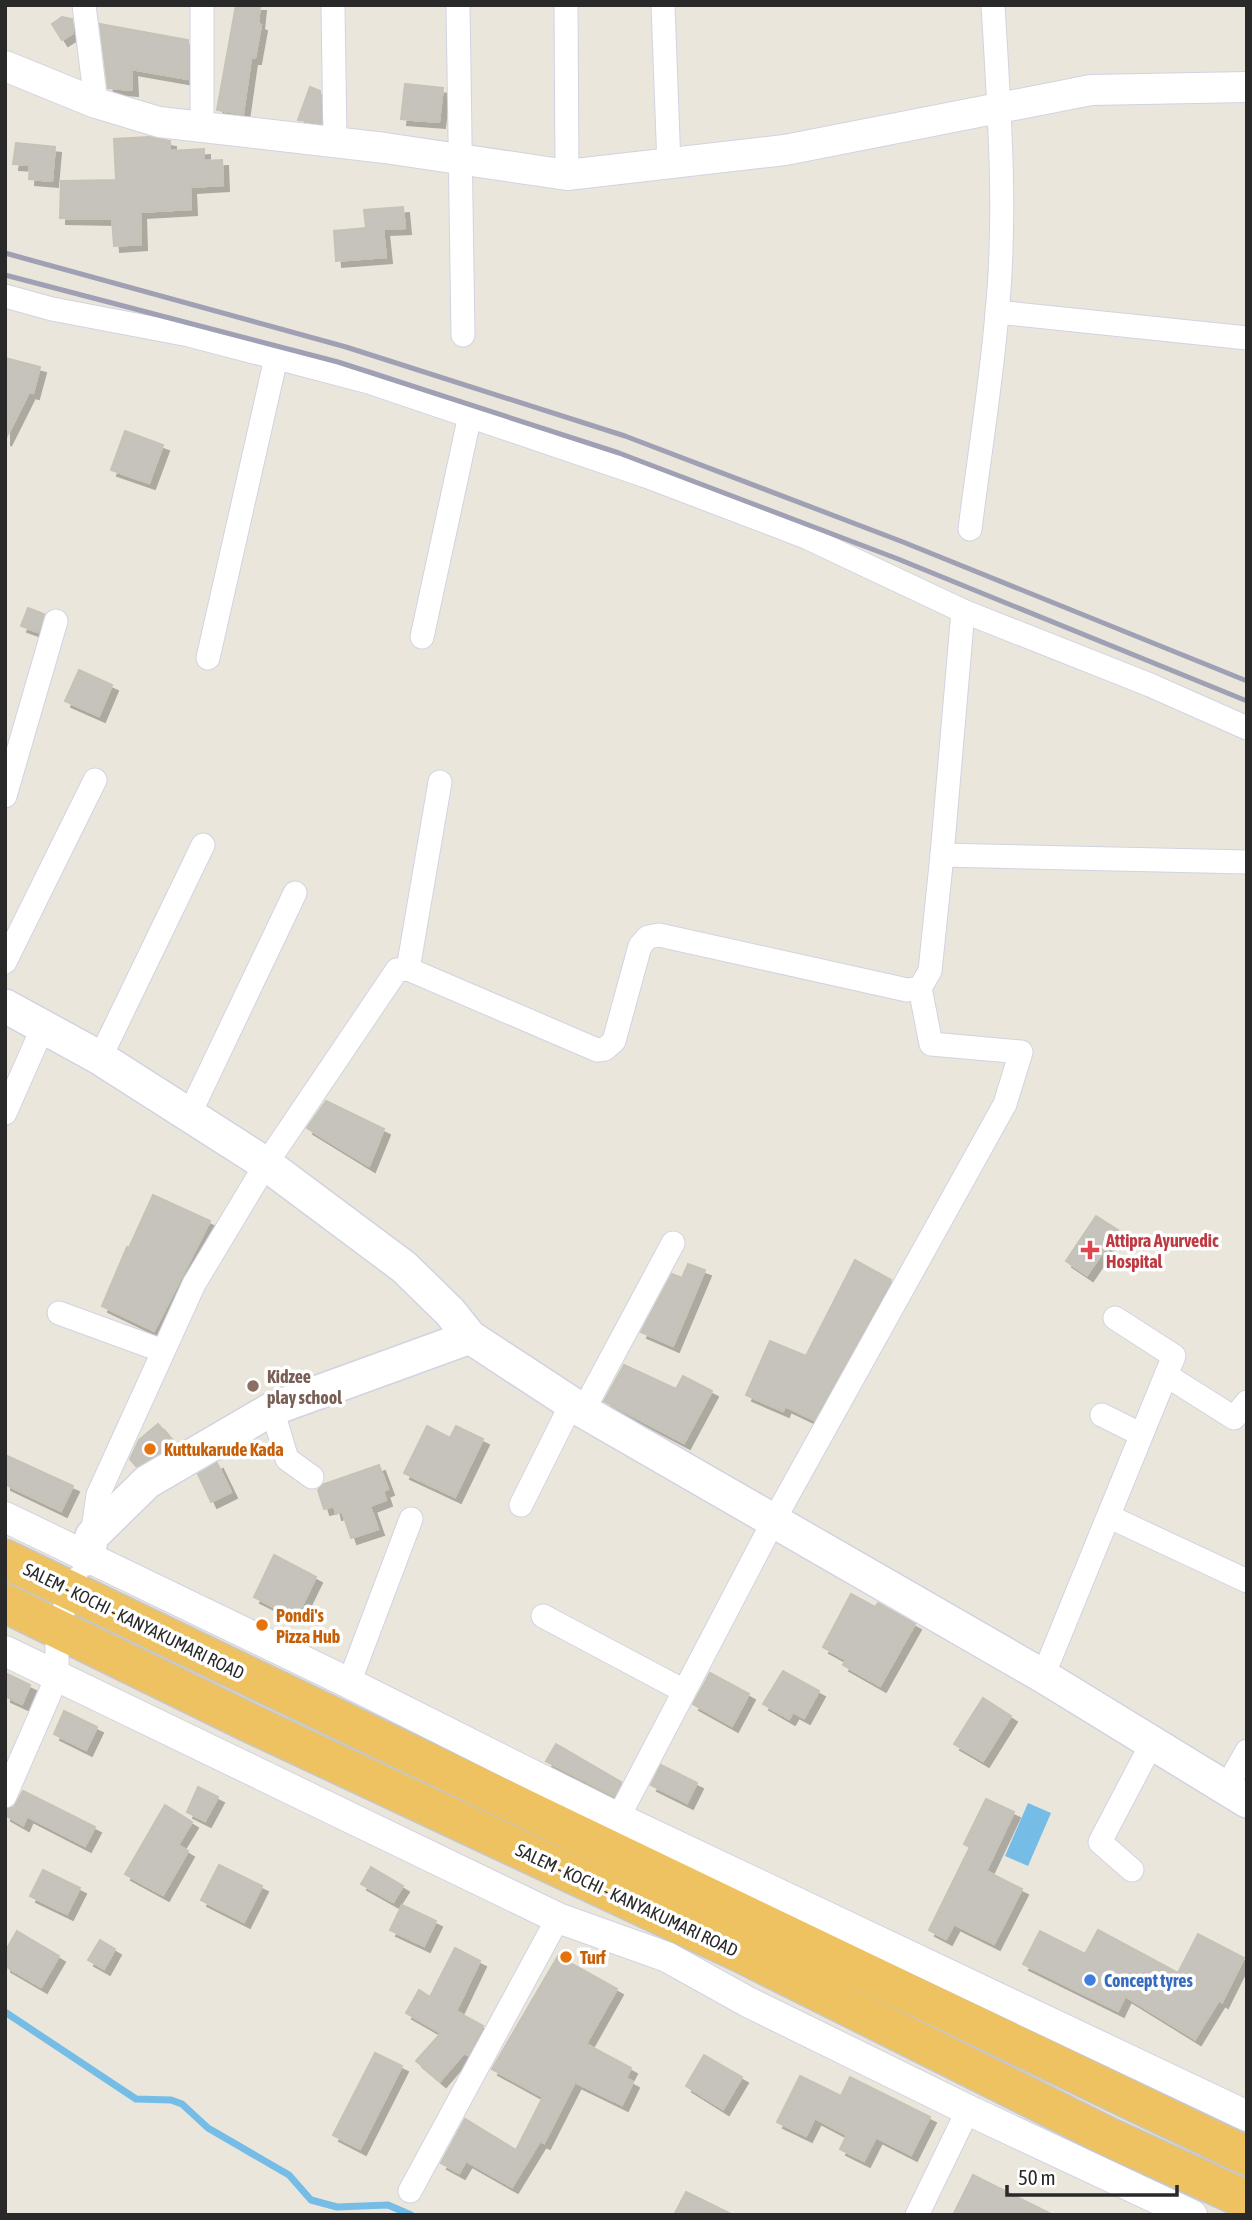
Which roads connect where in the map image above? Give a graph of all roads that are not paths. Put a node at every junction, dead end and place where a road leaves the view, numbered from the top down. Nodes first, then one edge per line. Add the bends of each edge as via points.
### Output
1 (84, 5) edge
2 (202, 5) edge
3 (333, 5) edge
4 (458, 5) edge
5 (566, 5) edge
6 (663, 5) edge
7 (993, 5) edge
8 (5, 66) edge
9 (1247, 87) edge
10 (96, 103) junction
11 (999, 108) junction
12 (202, 127) junction
13 (335, 141) junction
14 (462, 158) junction
15 (669, 166) junction
16 (567, 175) junction
17 (5, 296) edge
18 (997, 312) junction
19 (463, 335) dead end
20 (1247, 338) edge
21 (276, 358) junction
22 (470, 415) junction
23 (970, 529) dead end
24 (963, 611) junction
25 (56, 621) dead end
26 (422, 637) dead end
27 (208, 658) dead end
28 (1247, 728) edge
29 (95, 780) dead end
30 (440, 782) dead end
31 (5, 796) edge
32 (203, 845) dead end
33 (942, 855) junction
34 (1247, 862) edge
35 (295, 893) dead end
36 (5, 962) edge
37 (408, 969) junction
38 (920, 988) junction
39 (5, 1006) edge
40 (43, 1027) junction
41 (100, 1058) junction
42 (190, 1113) junction
43 (5, 1114) edge
44 (266, 1164) junction
45 (673, 1243) dead end
46 (59, 1312) dead end
47 (1115, 1318) dead end
48 (470, 1337) junction
49 (163, 1351) junction
50 (1166, 1375) junction
51 (1247, 1402) edge
52 (577, 1407) junction
53 (272, 1409) junction
54 (1102, 1415) dead end
55 (1140, 1434) junction
56 (312, 1477) dead end
57 (521, 1505) dead end
58 (5, 1517) edge
59 (1110, 1517) junction
60 (411, 1519) dead end
61 (774, 1520) junction
62 (5, 1559) edge
63 (83, 1562) junction
64 (1247, 1581) edge
65 (5, 1603) edge
66 (543, 1616) dead end
67 (57, 1627) junction
68 (5, 1651) edge
69 (1043, 1676) junction
70 (57, 1677) junction
71 (349, 1683) junction
72 (684, 1691) junction
73 (1152, 1742) junction
74 (1247, 1751) edge
75 (1236, 1795) edge
76 (5, 1796) edge
77 (618, 1818) junction
78 (1132, 1870) dead end
79 (558, 1918) junction
80 (968, 2110) junction
81 (1247, 2116) edge
82 (1247, 2156) edge
83 (410, 2192) dead end
84 (1247, 2200) edge
85 (917, 2215) edge
86 (1192, 2215) edge

1 - 10 street
2 - 12 street
3 - 13 street
4 - 14 street
5 - 16 street
6 - 15 street
7 - 11 street
8 - 10 street
9 - 11 street via 1091,90
10 - 12 street via 159,122
11 - 15 street via 785,150
11 - 18 street
12 - 13 street
13 - 14 street
14 - 16 street
14 - 19 street
15 - 16 street
17 - 21 street
18 - 20 street
18 - 23 street
21 - 22 street
21 - 27 street
22 - 24 street via 646,475 806,537
22 - 26 street
24 - 28 street
24 - 33 street
25 - 31 street
29 - 36 street
30 - 37 street
32 - 41 street
33 - 34 street
33 - 38 street via 930,971
35 - 42 street
37 - 38 street via 597,1050 614,1041 640,946 648,937 659,935 907,990
37 - 44 street via 392,975
38 - 61 street via 932,1044 1021,1052 1004,1104
39 - 40 main road
40 - 41 main road
40 - 43 street
41 - 42 main road
42 - 44 main road
44 - 48 main road via 404,1267
44 - 49 street via 194,1284
45 - 52 street
46 - 49 street
47 - 50 street via 1174,1356
48 - 52 main road
48 - 53 main road
49 - 63 street via 98,1495
50 - 51 street via 1234,1418
50 - 55 street
52 - 57 street
52 - 61 main road
53 - 56 street via 287,1459
53 - 63 main road via 148,1482
54 - 55 street
55 - 59 street
58 - 63 street
59 - 64 street
59 - 69 street
60 - 71 street
61 - 69 main road
61 - 72 street
62 - 63 highway, SALEM - KOCHI - KANYAKUMARI ROAD
63 - 67 street
63 - 71 street
63 - 82 highway, SALEM - KOCHI - KANYAKUMARI ROAD
65 - 67 highway, SALEM - KOCHI - KANYAKUMARI ROAD
66 - 72 street
67 - 70 street
67 - 84 highway, SALEM - KOCHI - KANYAKUMARI ROAD
68 - 70 street
69 - 73 main road
70 - 76 street
70 - 79 street
71 - 77 street
72 - 77 street
73 - 75 main road
73 - 78 street via 1100,1842
74 - 75 street
77 - 81 street
79 - 80 street via 667,1956
79 - 83 street
80 - 85 street
80 - 86 street

